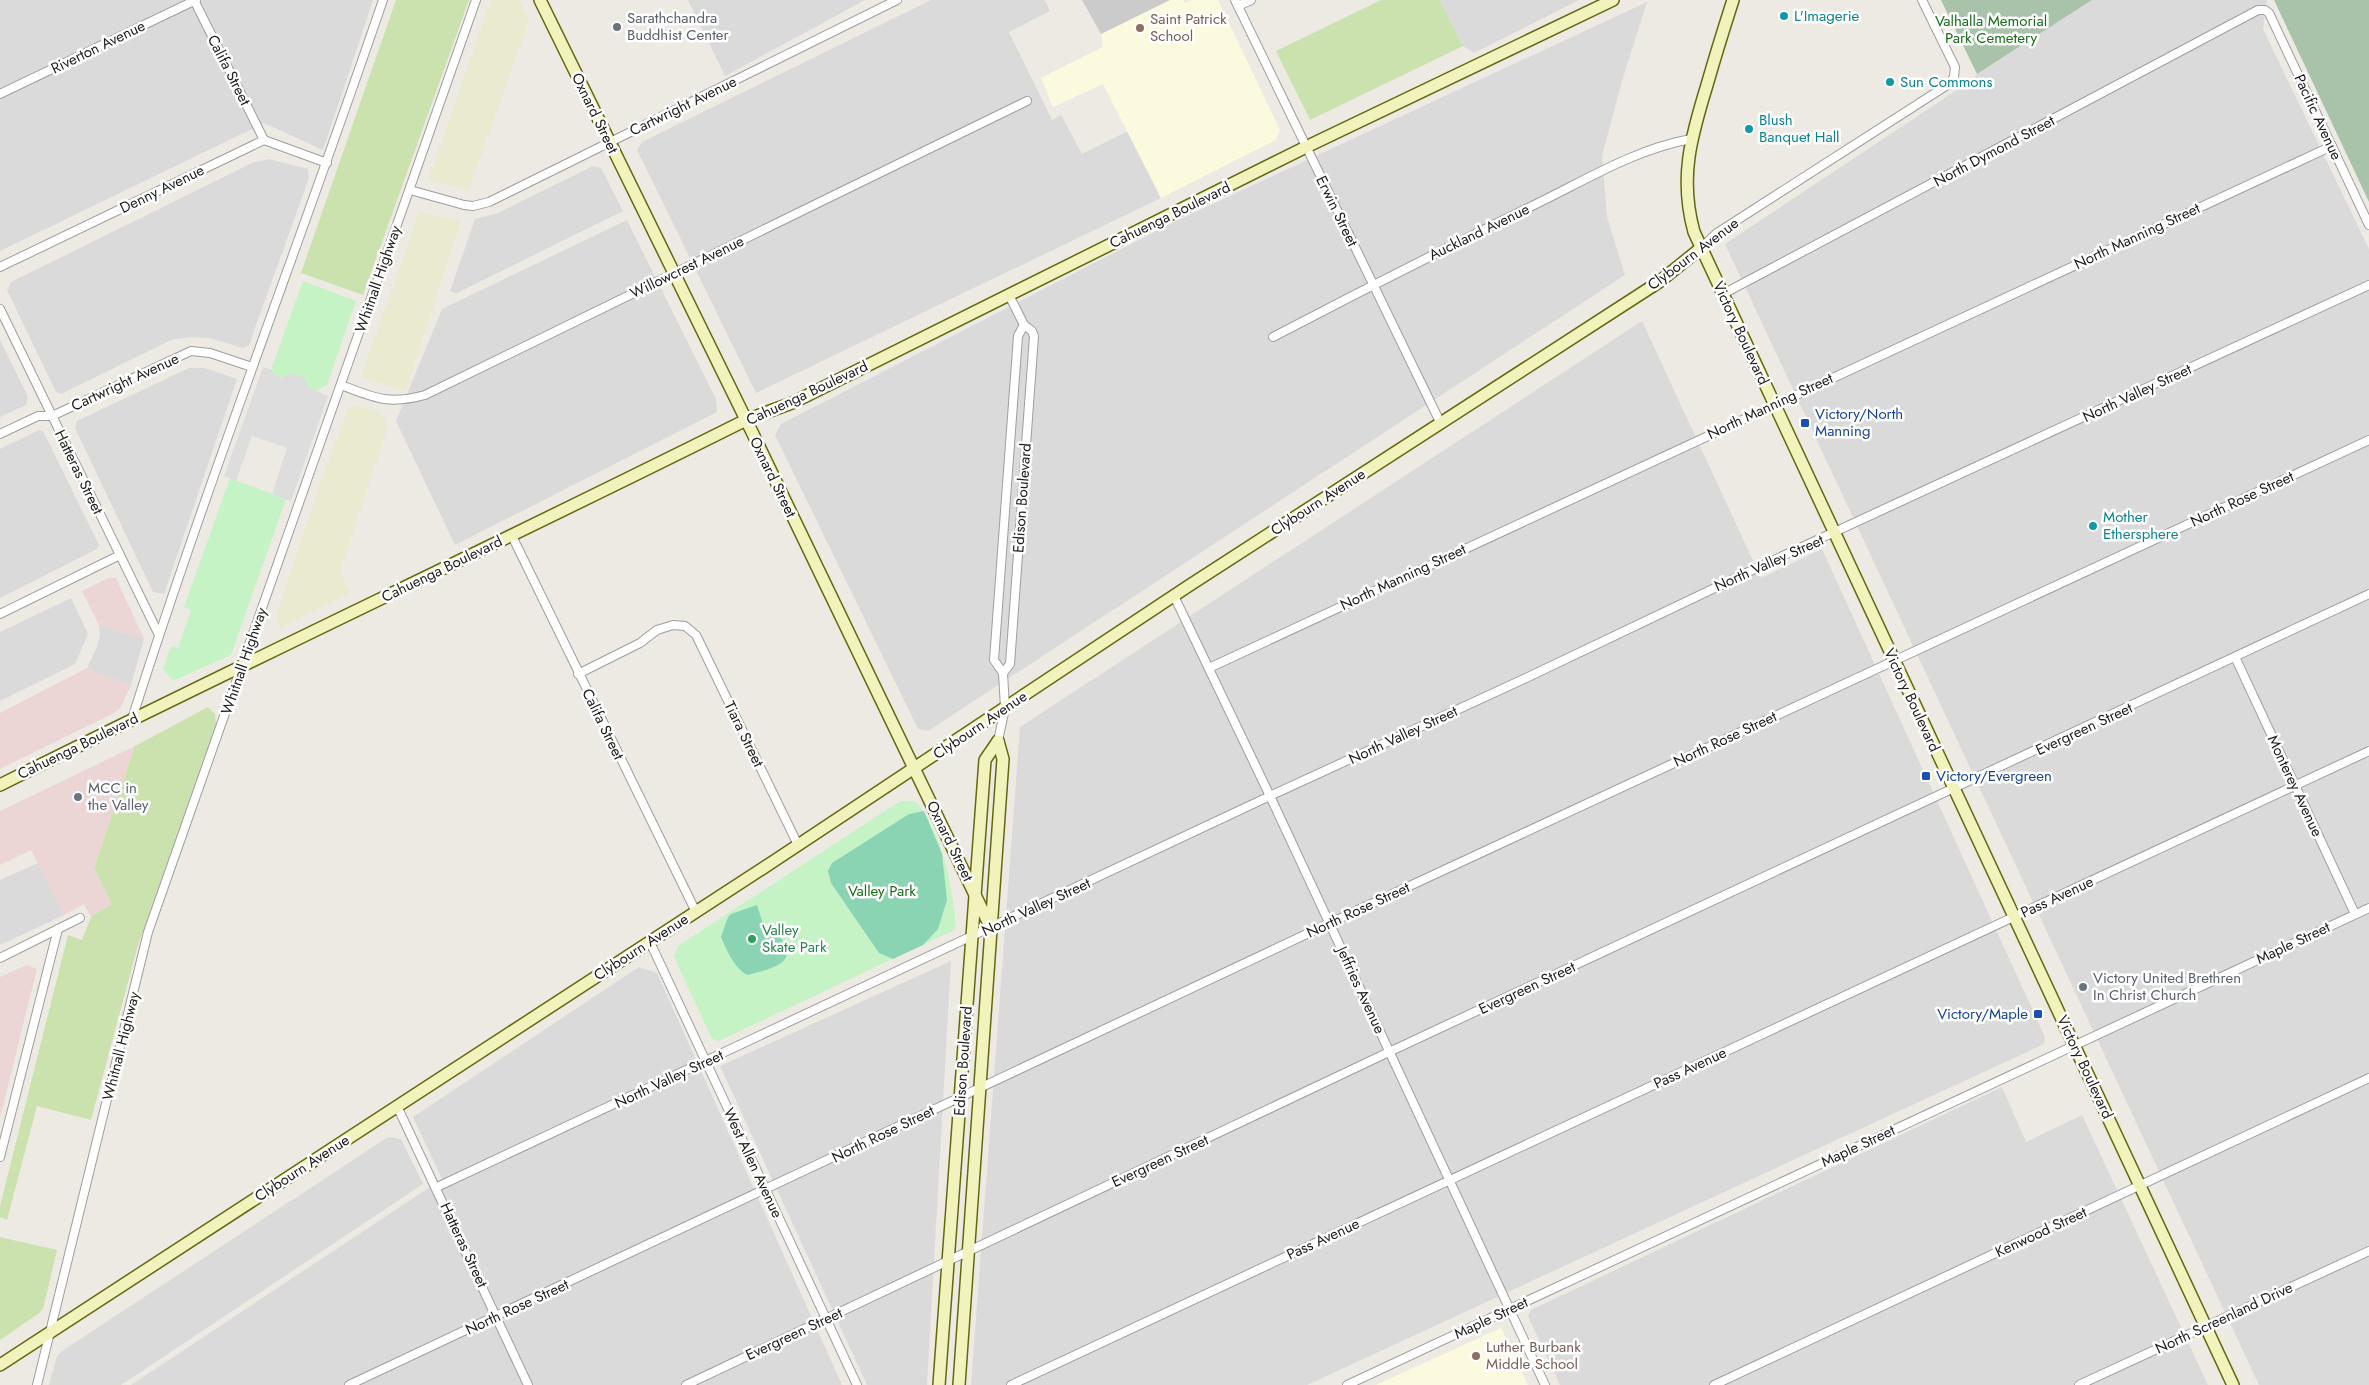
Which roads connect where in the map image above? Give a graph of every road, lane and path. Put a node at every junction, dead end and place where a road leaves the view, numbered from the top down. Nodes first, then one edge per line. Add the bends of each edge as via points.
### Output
1 (195, 0) edge
2 (383, 0) edge
3 (476, 0) edge
4 (1251, 0) edge
5 (1613, 0) edge
6 (1732, 0) edge
7 (1922, 0) edge
8 (543, 1) edge
9 (892, 1) edge
10 (1236, 3) edge
11 (2264, 10) joint
12 (0, 94) edge
13 (1027, 101) dead end
14 (1690, 139) junction
15 (264, 140) junction
16 (610, 142) junction
17 (2332, 146) junction
18 (1306, 147) junction
19 (327, 163) junction
20 (410, 190) junction
21 (2369, 225) edge
22 (1701, 248) junction
23 (0, 267) edge
24 (674, 274) junction
25 (1372, 285) junction
26 (2369, 285) edge
27 (1723, 294) junction
28 (1009, 295) junction
29 (0, 309) edge
30 (1024, 325) junction
31 (1273, 337) dead end
32 (252, 367) junction
33 (341, 385) junction
34 (1774, 404) junction
35 (52, 416) junction
36 (746, 420) junction
37 (1440, 422) junction
38 (0, 434) edge
39 (2369, 440) edge
40 (1835, 533) junction
41 (512, 536) junction
42 (120, 555) junction
43 (2369, 594) edge
44 (1174, 596) junction
45 (0, 614) edge
46 (159, 635) junction
47 (2236, 658) junction
48 (1895, 662) junction
49 (242, 664) junction
50 (1209, 668) junction
51 (1004, 673) junction
52 (578, 674) junction
53 (1005, 708) junction
54 (132, 719) junction
55 (998, 740) junction
56 (2369, 751) edge
57 (915, 768) junction
58 (0, 785) edge
59 (2296, 786) junction
60 (1955, 790) junction
61 (1270, 796) junction
62 (798, 845) junction
63 (975, 893) junction
64 (2369, 908) edge
65 (696, 912) junction
66 (2355, 914) junction
67 (2015, 917) junction
68 (80, 918) dead end
69 (1330, 924) junction
70 (991, 928) junction
71 (58, 929) junction
72 (972, 937) junction
73 (650, 942) junction
74 (0, 958) edge
75 (2074, 1045) junction
76 (1389, 1052) junction
77 (707, 1062) junction
78 (2369, 1078) edge
79 (979, 1088) junction
80 (960, 1097) junction
81 (397, 1106) junction
82 (0, 1157) edge
83 (1449, 1179) junction
84 (2140, 1186) junction
85 (437, 1187) junction
86 (765, 1191) junction
87 (2369, 1251) edge
88 (969, 1252) junction
89 (948, 1262) junction
90 (1509, 1309) junction
91 (496, 1316) junction
92 (826, 1319) junction
93 (2206, 1326) junction
94 (49, 1333) junction
95 (0, 1365) edge
96 (37, 1385) edge
97 (349, 1385) edge
98 (528, 1385) edge
99 (686, 1385) edge
100 (857, 1385) edge
101 (939, 1385) edge
102 (959, 1385) edge
103 (1012, 1385) edge
104 (1347, 1385) edge
105 (1544, 1385) edge
106 (1714, 1385) edge
107 (2079, 1385) edge
108 (2233, 1385) edge

1 - 12 street, Riverton Avenue
1 - 15 street, Califa Street
2 - 19 street
3 - 20 street, Whitnall Highway
4 - 10 street
5 - 18 main road, Cahuenga Boulevard
6 - 14 main road, Victory Boulevard
7 - 22 street, Clybourn Avenue via 1955,67 1949,84 1717,234
8 - 16 main road, Oxnard Street
9 - 16 street, Cartwright Avenue
10 - 18 street, Erwin Street
11 - 17 street, Pacific Avenue via 2269,13
11 - 27 street, North Dymond Street via 2258,10
13 - 24 street, Willowcrest Avenue
14 - 22 main road, Victory Boulevard via 1686,189 1690,216
14 - 25 street, Auckland Avenue via 1667,144 1610,168
15 - 19 street
15 - 23 street, Denny Avenue
16 - 20 street, Cartwright Avenue via 489,202 473,206
16 - 24 main road, Oxnard Street
17 - 21 street, Pacific Avenue
17 - 34 street, North Manning Street
18 - 25 street, Erwin Street
18 - 28 main road, Cahuenga Boulevard
19 - 32 street
20 - 33 street, Whitnall Highway
22 - 27 main road, Victory Boulevard
22 - 37 main road, Clybourn Avenue via 1659,282
24 - 33 street, Willowcrest Avenue via 425,395 404,401 382,400
24 - 36 main road, Oxnard Street
25 - 31 street, Auckland Avenue
25 - 37 street, Erwin Street
26 - 40 street, North Valley Street
27 - 34 main road, Victory Boulevard
28 - 30 street, Edison Boulevard
28 - 36 main road, Cahuenga Boulevard via 792,403
29 - 35 street, Hatteras Street
30 - 51 street, Edison Boulevard via 1018,336 994,660
30 - 51 street, Edison Boulevard via 1034,336 1010,664
32 - 35 street, Cartwright Avenue via 210,353 191,351
32 - 46 street
33 - 49 street, Whitnall Highway
34 - 40 main road, Victory Boulevard
34 - 50 street, North Manning Street
35 - 38 street, Cartwright Avenue via 38,416
35 - 42 street, Hatteras Street
36 - 41 main road, Cahuenga Boulevard
36 - 57 main road, Oxnard Street
37 - 44 main road, Clybourn Avenue
39 - 48 street, North Rose Street
40 - 48 main road, Victory Boulevard
40 - 61 street, North Valley Street
41 - 49 main road, Cahuenga Boulevard
41 - 52 street, Califa Street
42 - 45 street
42 - 46 street, Hatteras Street
43 - 47 street, Evergreen Street
44 - 50 street, Jeffries Avenue
44 - 53 main road, Clybourn Avenue
46 - 54 street
47 - 59 street, Monterey Avenue
47 - 60 street, Evergreen Street
48 - 60 main road, Victory Boulevard
48 - 69 street, North Rose Street
49 - 54 main road, Cahuenga Boulevard
49 - 94 street, Whitnall Highway via 148,932
50 - 61 street, Jeffries Avenue
51 - 53 street, Edison Boulevard
52 - 62 street, Tiara Street via 640,643 658,630 673,625 685,626 696,635
52 - 65 street, Califa Street
53 - 55 street, Edison Boulevard
53 - 57 main road, Clybourn Avenue
54 - 58 main road, Cahuenga Boulevard
55 - 63 main road, Edison Boulevard via 985,760
55 - 70 main road, Edison Boulevard via 1003,759
56 - 59 street, Pass Avenue
57 - 62 main road, Clybourn Avenue
57 - 63 main road, Oxnard Street
59 - 66 street, Monterey Avenue
59 - 67 street, Pass Avenue
60 - 67 main road, Victory Boulevard
60 - 76 street, Evergreen Street
61 - 69 street, Jeffries Avenue
61 - 70 street, North Valley Street
62 - 65 main road, Clybourn Avenue
63 - 70 main road, Oxnard Street
63 - 72 main road, Edison Boulevard
64 - 66 street, Maple Street
65 - 73 main road, Clybourn Avenue
66 - 75 street, Maple Street
67 - 75 main road, Victory Boulevard
67 - 83 street, Pass Avenue
68 - 71 street
69 - 76 street, Jeffries Avenue
69 - 79 street, North Rose Street
70 - 72 street, North Valley Street
70 - 79 main road, Edison Boulevard
71 - 74 street
71 - 82 street
72 - 77 street, North Valley Street
72 - 80 main road, Edison Boulevard
73 - 77 street, West Allen Avenue
73 - 81 main road, Clybourn Avenue
75 - 84 main road, Victory Boulevard
75 - 90 street, Maple Street
76 - 83 street, Jeffries Avenue
76 - 88 street, Evergreen Street
77 - 85 street, North Valley Street
77 - 86 street, West Allen Avenue
78 - 84 street, Kenwood Street
79 - 80 street, North Rose Street
79 - 88 main road, Edison Boulevard
80 - 86 street, North Rose Street
80 - 89 main road, Edison Boulevard
81 - 85 street, Hatteras Street
81 - 94 main road, Clybourn Avenue
83 - 90 street, Jeffries Avenue
83 - 103 street, Pass Avenue
84 - 93 main road, Victory Boulevard
84 - 106 street, Kenwood Street
85 - 91 street, Hatteras Street
86 - 91 street, North Rose Street
86 - 92 street, West Allen Avenue
87 - 93 street, North Screenland Drive
88 - 89 street, Evergreen Street
88 - 102 main road, Edison Boulevard
89 - 92 street, Evergreen Street
89 - 101 main road, Edison Boulevard
90 - 104 street, Maple Street
90 - 105 street, Jeffries Avenue
91 - 97 street, North Rose Street
91 - 98 street, Hatteras Street
92 - 99 street, Evergreen Street
92 - 100 street, West Allen Avenue
93 - 107 street, North Screenland Drive
93 - 108 main road, Victory Boulevard
94 - 95 main road, Clybourn Avenue
94 - 96 street, Whitnall Highway

